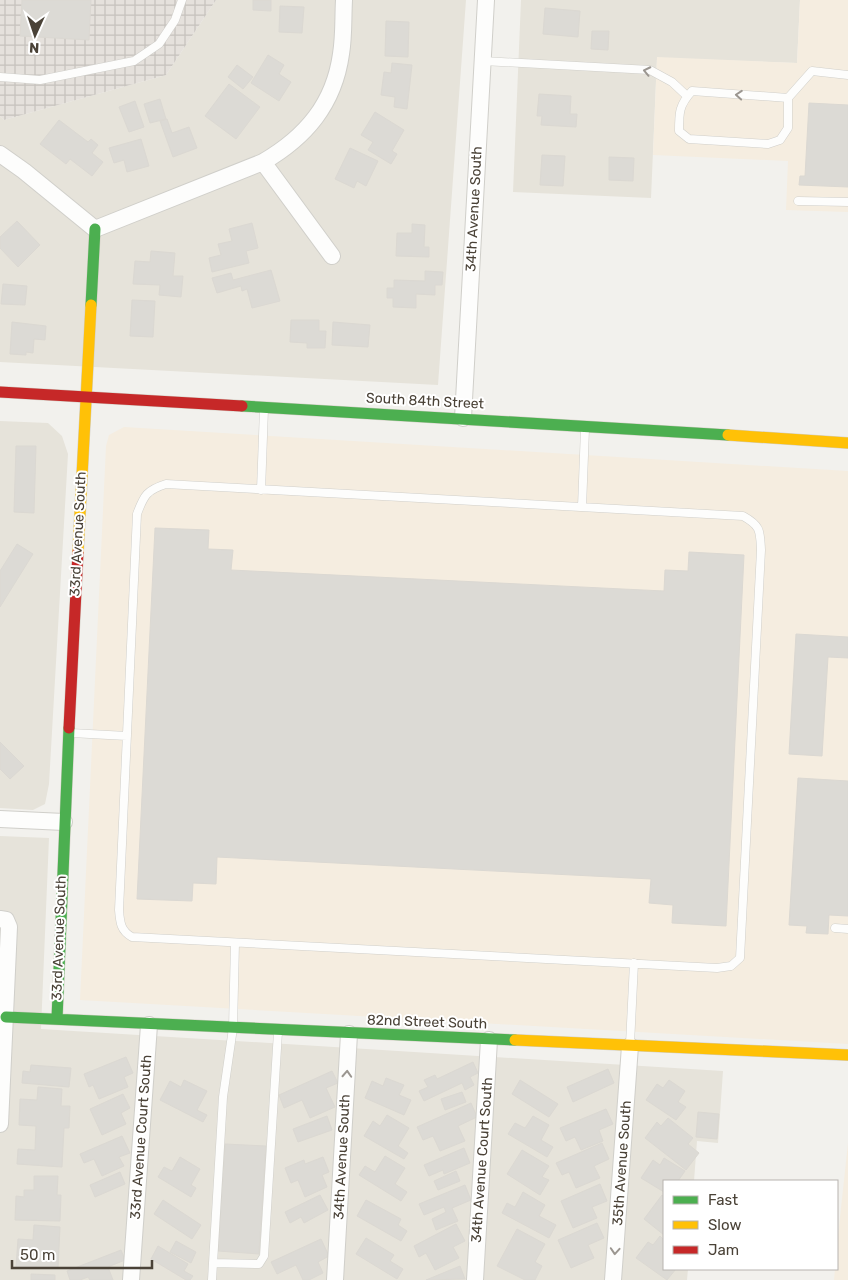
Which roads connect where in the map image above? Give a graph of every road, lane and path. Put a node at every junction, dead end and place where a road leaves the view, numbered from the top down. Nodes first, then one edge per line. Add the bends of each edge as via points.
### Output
1 (182, 0) edge
2 (344, 0) edge
3 (486, 0) edge
4 (483, 61) junction
5 (848, 75) edge
6 (0, 77) edge
7 (687, 96) junction
8 (788, 98) junction
9 (0, 154) edge
10 (263, 162) junction
11 (798, 200) dead end
12 (848, 202) edge
13 (95, 229) junction
14 (332, 256) dead end
15 (0, 392) edge
16 (85, 397) junction
17 (264, 407) junction
18 (463, 418) junction
19 (585, 426) junction
20 (848, 443) edge
21 (261, 490) junction
22 (582, 507) junction
23 (69, 733) junction
24 (127, 736) junction
25 (0, 819) edge
26 (64, 822) junction
27 (0, 918) edge
28 (835, 928) dead end
29 (848, 929) edge
30 (234, 943) junction
31 (634, 962) junction
32 (6, 1017) junction
33 (57, 1020) junction
34 (149, 1025) junction
35 (233, 1028) junction
36 (278, 1030) junction
37 (349, 1034) junction
38 (490, 1040) junction
39 (630, 1046) junction
40 (848, 1056) edge
41 (0, 1124) edge
42 (213, 1263) junction
43 (131, 1280) edge
44 (212, 1280) edge
45 (335, 1280) edge
46 (474, 1280) edge
47 (613, 1280) edge

1 - 6 lane via 175,20 159,44 134,61 40,80
2 - 10 street via 342,53 328,98 301,135
3 - 4 street, 34th Avenue South
7 -> 4 lane via 672,82 650,70
4 - 18 street, 34th Avenue South
5 - 8 lane via 812,71
8 -> 7 lane via 692,92
7 - 8 lane via 679,114 680,131 689,139 768,144 780,140 788,128
9 - 13 street
10 - 13 street
10 - 14 street
11 - 12 lane
13 - 16 street, 33rd Avenue South
15 - 16 street, South 84th Street
16 - 17 street, South 84th Street
16 - 23 street, 33rd Avenue South
17 - 18 street, South 84th Street
17 - 21 lane
18 - 19 street, South 84th Street
19 - 20 street, South 84th Street
19 - 22 lane
21 - 22 lane
21 - 24 lane via 166,484 152,488 142,499 137,514
22 - 31 lane via 743,516 755,522 760,532 740,958 731,966 717,968
23 - 24 lane
23 - 26 street, 33rd Avenue South
24 - 30 lane via 120,926 132,938
25 - 26 street
26 - 33 street, 33rd Avenue South
27 - 32 street via 6,920 9,927
28 - 29 lane
30 - 31 lane
30 - 35 lane
31 - 39 lane
32 - 33 street, 82nd Street South
32 - 41 street
33 - 34 street, 82nd Street South
34 - 35 street, 82nd Street South
34 - 43 street, 33rd Avenue Court South
35 - 36 street, 82nd Street South
35 - 42 lane via 223,1097
36 - 37 street, 82nd Street South
36 - 42 lane via 264,1256 259,1264
37 - 38 street, 82nd Street South
45 -> 37 street, 34th Avenue South
38 - 39 street, 82nd Street South
38 - 46 street, 34th Avenue Court South
39 - 40 street, 82nd Street South
39 -> 47 street, 35th Avenue South
42 - 44 lane

